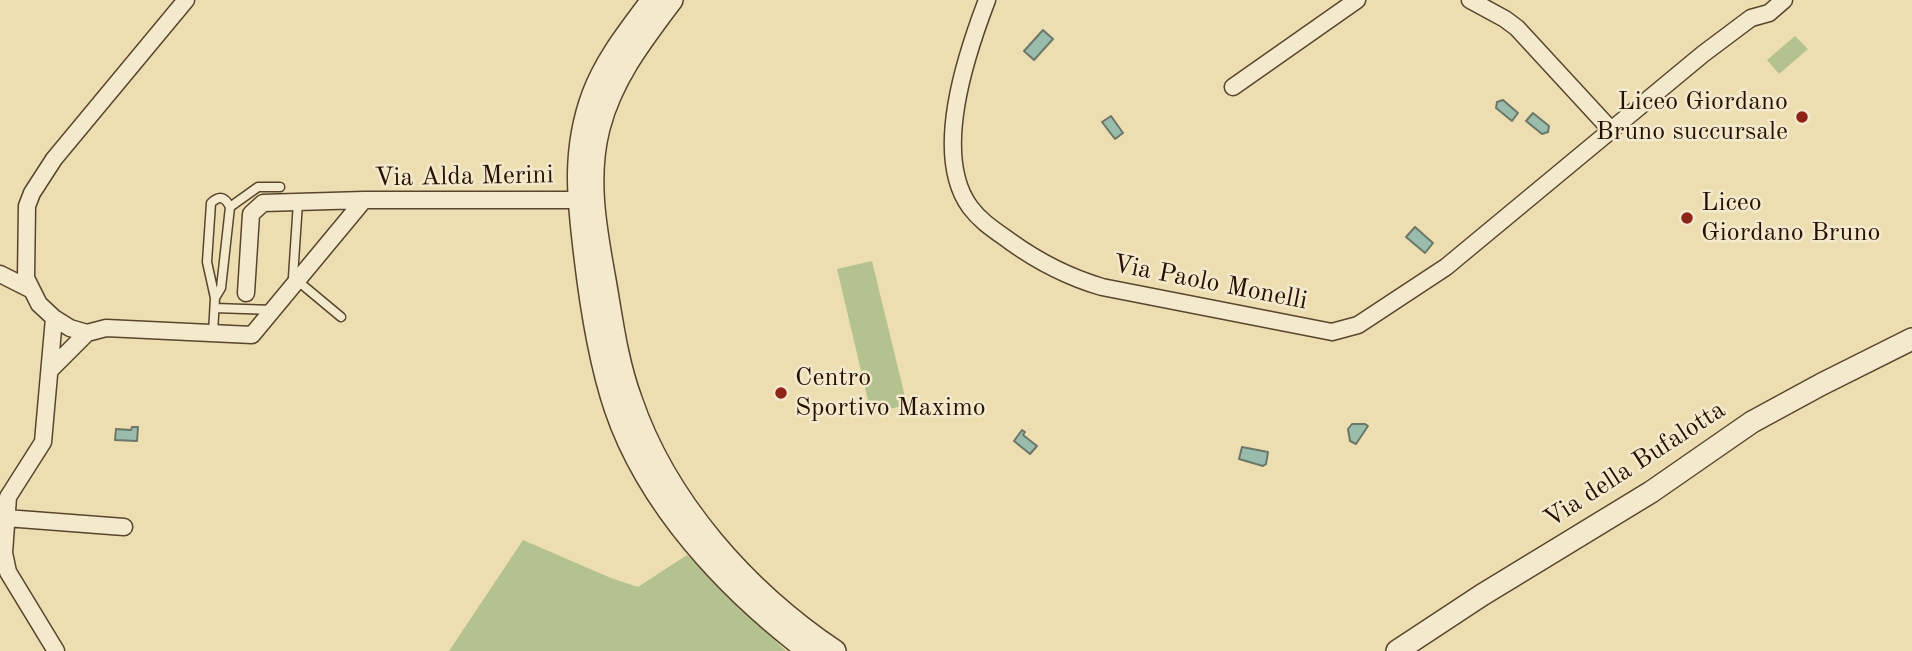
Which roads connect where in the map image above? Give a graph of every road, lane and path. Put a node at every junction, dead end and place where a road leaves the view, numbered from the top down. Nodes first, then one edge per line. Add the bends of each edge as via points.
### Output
1 (186, 0) edge
2 (652, 0) edge
3 (673, 0) edge
4 (987, 0) edge
5 (1357, 0) edge
6 (1469, 0) edge
7 (1764, 0) edge
8 (1784, 0) edge
9 (1751, 18) junction
10 (1233, 87) dead end
11 (1611, 130) junction
12 (280, 187) dead end
13 (364, 200) junction
14 (585, 200) junction
15 (298, 202) junction
16 (230, 207) junction
17 (0, 274) edge
18 (298, 282) junction
19 (30, 289) junction
20 (246, 293) dead end
21 (215, 298) junction
22 (215, 308) junction
23 (273, 310) junction
24 (341, 317) dead end
25 (54, 318) junction
26 (87, 333) junction
27 (213, 334) junction
28 (1912, 339) edge
29 (50, 370) junction
30 (6, 519) junction
31 (124, 527) dead end
32 (57, 651) edge
33 (808, 651) edge
34 (835, 651) edge
35 (1397, 651) edge

1 - 19 street via 54,159 32,193 27,206 25,257
2 - 14 street via 622,39 594,93 579,152
3 - 14 street via 627,62 609,98
4 - 11 street, Via Paolo Monelli via 954,116 952,152 960,190 977,216 1021,249 1067,276 1102,287 1320,330 1347,330 1446,267
5 - 10 street
6 - 11 street via 1517,28
7 - 9 street
8 - 9 street, Via Paolo Monelli via 1769,13
9 - 11 street, Via Paolo Monelli
12 - 16 lane via 258,187
13 - 14 street, Via Alda Merini
13 - 15 street
13 - 18 street, Via Alda Merini
14 - 33 street via 586,270 604,372 632,446 654,488 698,546 754,605
14 - 34 street via 625,382 658,461 696,519 739,568 782,610
15 - 18 lane via 292,277
15 - 20 street via 263,203 251,214
16 - 21 lane via 221,288
16 - 21 lane via 222,198 211,204 207,262
17 - 19 street
18 - 23 street, Via Alda Merini
18 - 24 lane
19 - 25 street
21 - 22 lane
22 - 23 lane
22 - 27 lane
23 - 27 street, Via Alda Merini via 252,335
25 - 26 street
25 - 29 street
26 - 27 street via 106,328
26 - 29 street
28 - 35 street, Via della Bufalotta via 1752,422 1651,492
29 - 30 street via 43,442 10,491
30 - 31 street
30 - 32 street via 5,566

